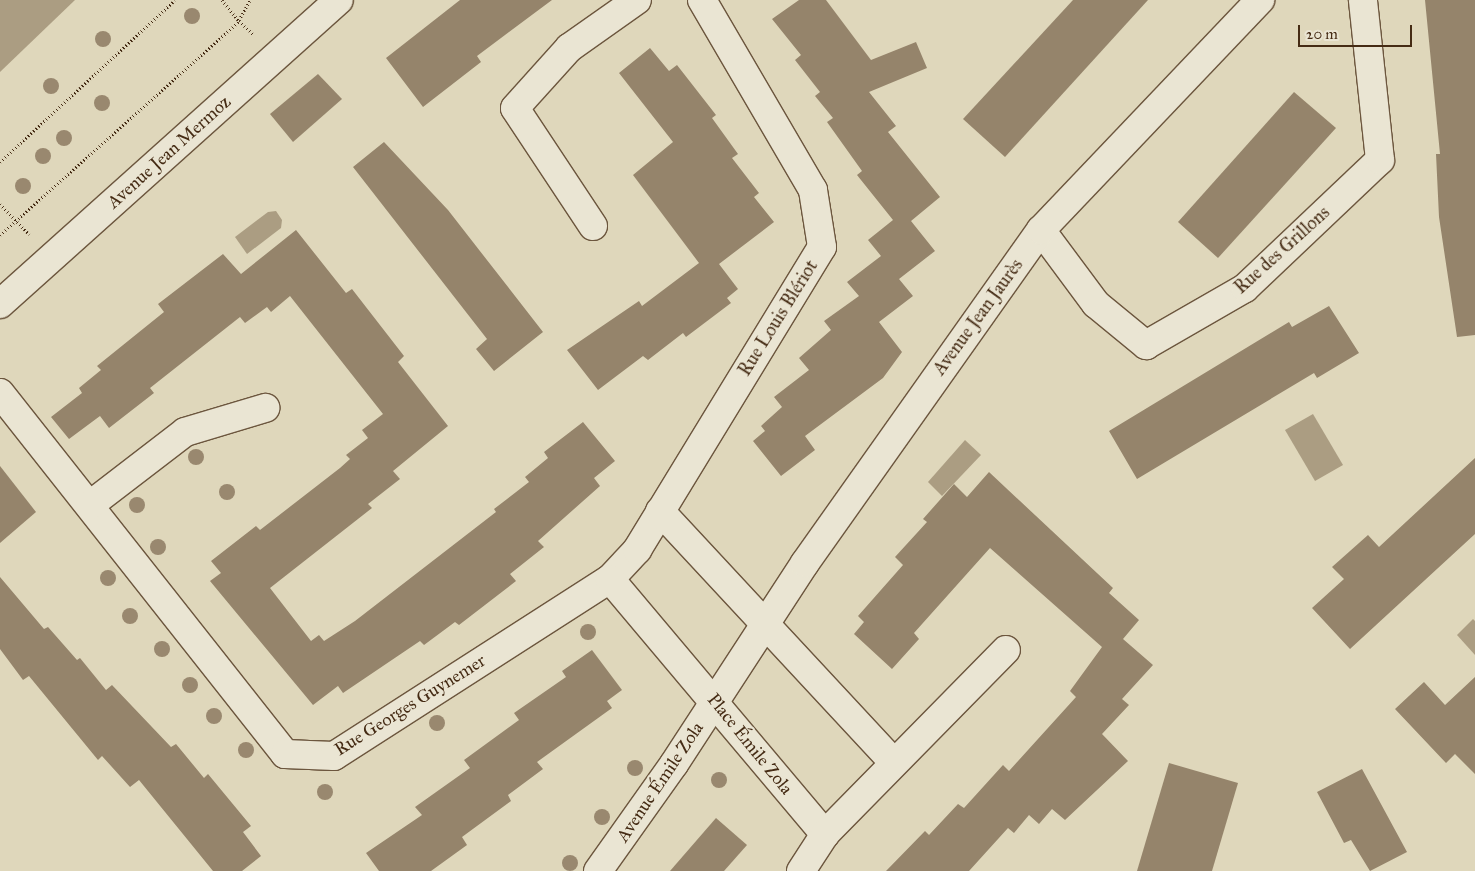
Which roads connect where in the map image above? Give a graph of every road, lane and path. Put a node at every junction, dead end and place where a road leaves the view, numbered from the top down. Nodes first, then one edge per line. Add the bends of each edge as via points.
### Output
1 (175, 0) edge
2 (222, 0) edge
3 (250, 0) edge
4 (339, 0) edge
5 (637, 0) edge
6 (702, 0) edge
7 (1260, 0) edge
8 (1363, 0) edge
9 (239, 21) junction
10 (276, 56) junction
11 (0, 162) edge
12 (0, 204) edge
13 (15, 221) junction
14 (593, 226) dead end
15 (1041, 230) junction
16 (0, 235) edge
17 (52, 257) junction
18 (0, 304) edge
19 (0, 393) edge
20 (265, 408) dead end
21 (90, 505) junction
22 (660, 511) junction
23 (637, 550) joint
24 (610, 579) junction
25 (765, 626) junction
26 (1006, 650) dead end
27 (737, 667) joint
28 (715, 700) junction
29 (893, 762) junction
30 (825, 834) junction
31 (598, 871) edge
32 (801, 871) edge

1 - 11 path
2 - 9 path
3 - 9 path
4 - 10 street, Avenue Jean Mermoz
5 - 14 street via 569,48 515,108
6 - 22 street, Rue Louis Blériot via 813,190 822,247
7 - 15 street, Avenue Jean Jaurès
8 - 15 street, Rue des Grillons via 1380,160 1245,288 1146,345 1096,304
9 - 10 path
9 - 13 path
10 - 17 street, Avenue Jean Mermoz
12 - 13 path
13 - 16 path
13 - 17 path
15 - 25 street, Avenue Jean Jaurès via 810,555
17 - 18 street, Avenue Jean Mermoz
19 - 21 street, Rue Georges Guynemer
20 - 21 street via 185,432
21 - 24 street, Rue Georges Guynemer via 285,754 334,756
22 - 23 street, Rue Louis Blériot
22 - 25 street
23 - 24 street, Rue Georges Guynemer
24 - 28 street, Place Émile Zola
25 - 27 street, Avenue Jean Jaurès
25 - 29 street
26 - 29 street
27 - 28 street, Avenue Émile Zola
28 - 30 street, Place Émile Zola via 746,744
28 - 31 street, Avenue Émile Zola
29 - 30 street
30 - 32 street

